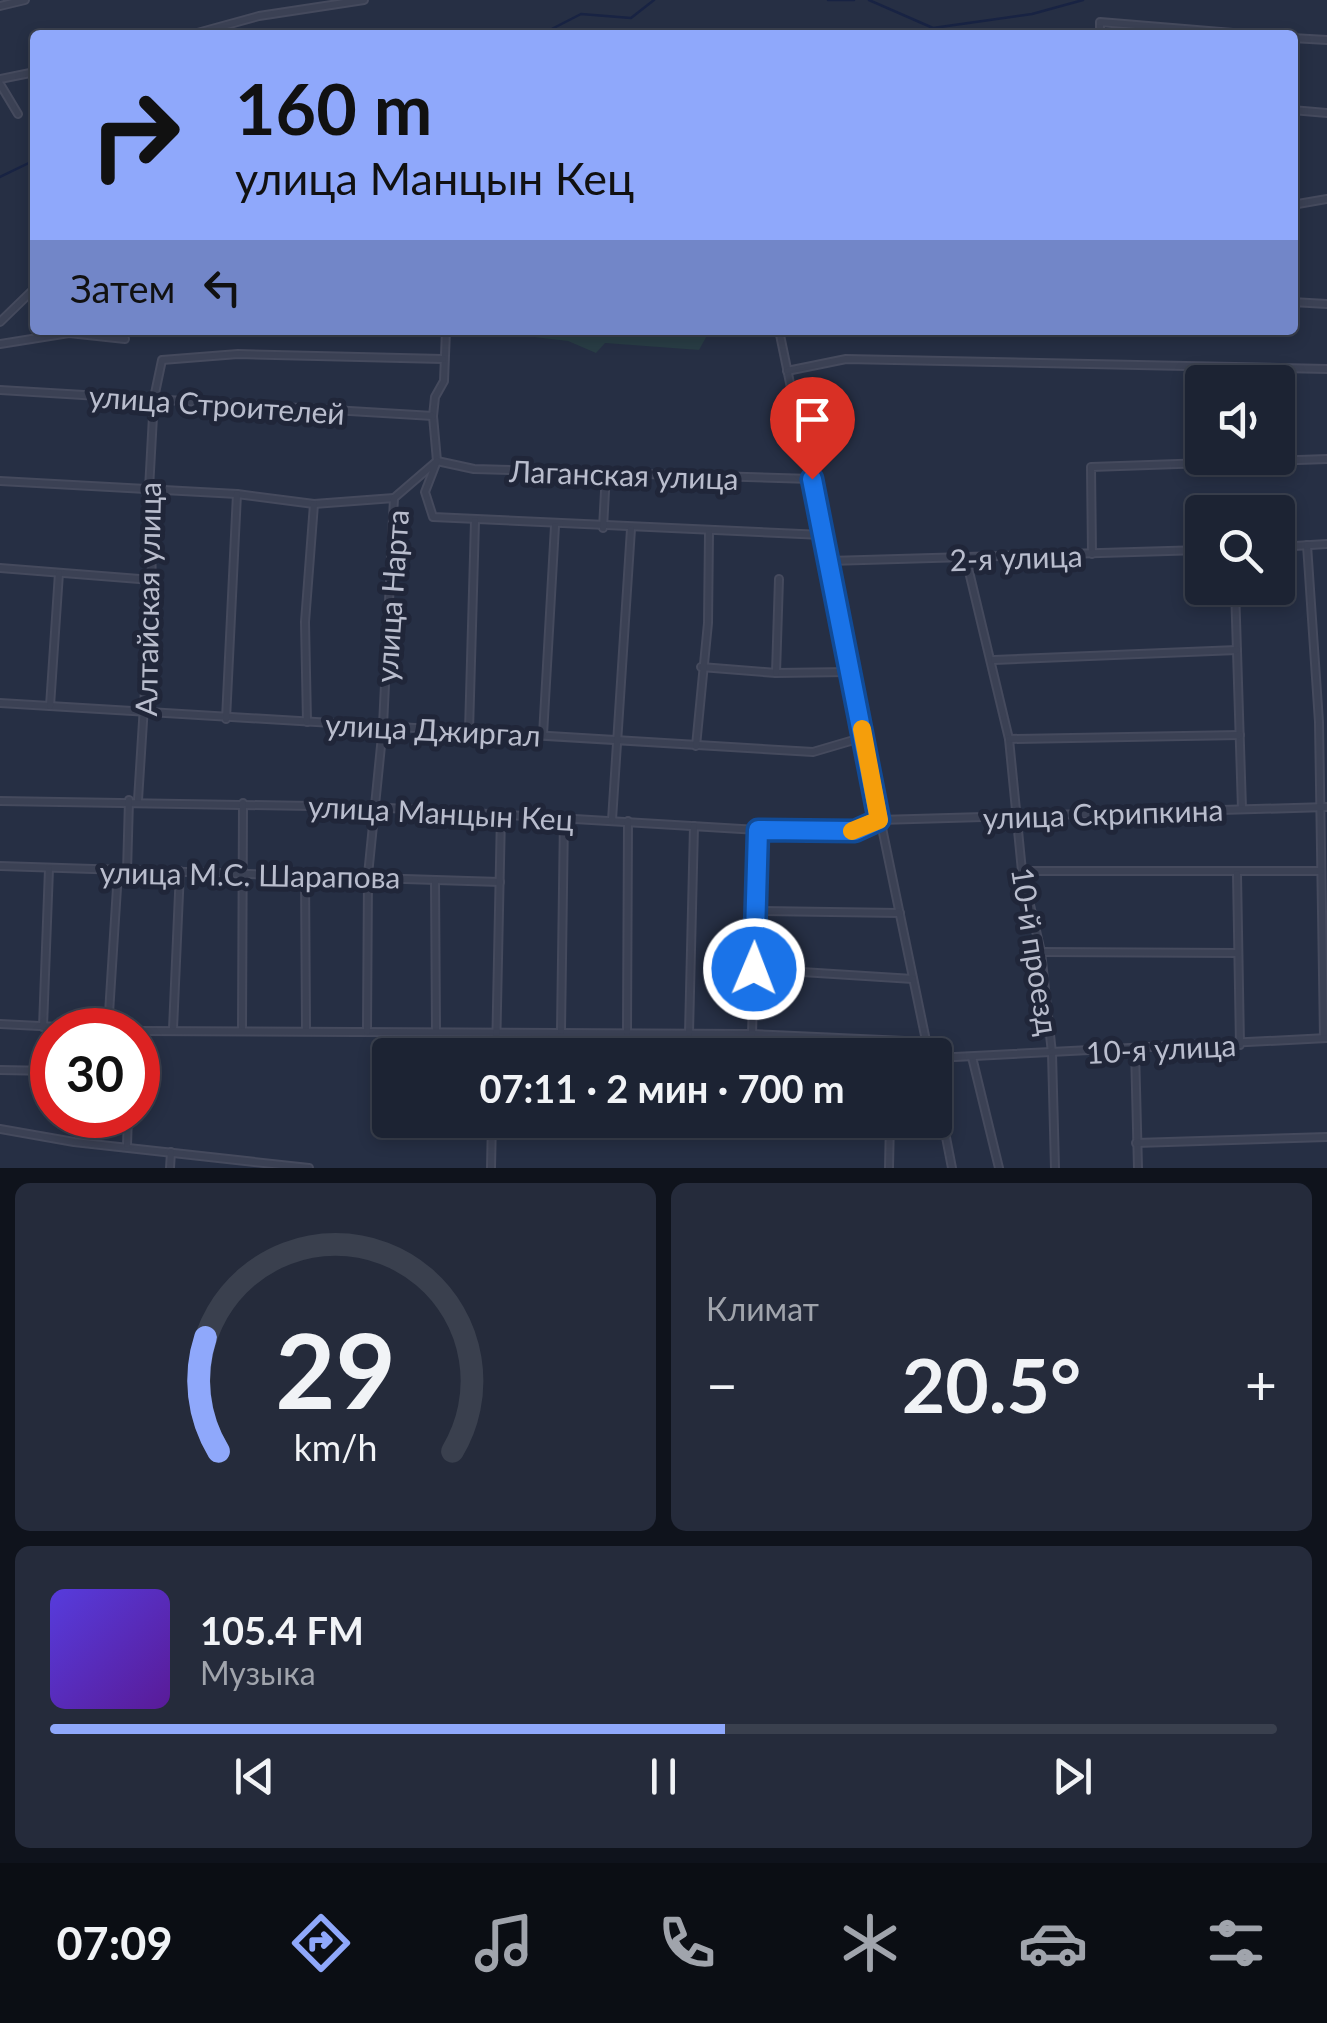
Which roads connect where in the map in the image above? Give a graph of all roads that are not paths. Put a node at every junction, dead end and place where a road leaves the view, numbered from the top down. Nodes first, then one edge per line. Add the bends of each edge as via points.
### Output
1 (25, 0) edge
2 (364, 0) edge
3 (0, 6) edge
4 (208, 30) edge
5 (1100, 30) edge
6 (1197, 30) edge
7 (1298, 38) edge
8 (1327, 40) edge
9 (30, 73) edge
10 (0, 82) edge
11 (1298, 111) edge
12 (1327, 113) edge
13 (18, 114) dead end
14 (1327, 199) edge
15 (1298, 204) edge
16 (30, 293) edge
17 (1298, 302) edge
18 (1327, 304) edge
19 (0, 322) edge
20 (52, 335) edge
21 (90, 335) edge
22 (445, 335) edge
23 (780, 335) edge
24 (125, 340) dead end
25 (0, 344) edge
26 (443, 358) junction
27 (1327, 369) edge
28 (788, 371) junction
29 (0, 390) edge
30 (154, 398) junction
31 (433, 416) junction
32 (1327, 460) edge
33 (437, 461) junction
34 (606, 473) junction
35 (812, 479) junction
36 (0, 482) edge
37 (149, 490) junction
38 (237, 494) junction
39 (394, 498) junction
40 (314, 504) junction
41 (475, 521) junction
42 (555, 526) junction
43 (603, 528) junction
44 (631, 529) junction
45 (709, 533) junction
46 (823, 535) junction
47 (1327, 544) edge
48 (1307, 545) junction
49 (1295, 546) edge
50 (1185, 551) edge
51 (1092, 554) junction
52 (966, 559) junction
53 (829, 562) junction
54 (0, 568) edge
55 (59, 573) junction
56 (779, 579) dead end
57 (152, 580) junction
58 (1236, 605) edge
59 (1237, 650) junction
60 (994, 660) junction
61 (701, 667) junction
62 (849, 672) junction
63 (776, 673) junction
64 (0, 703) edge
65 (50, 706) junction
66 (145, 713) junction
67 (226, 718) junction
68 (308, 722) junction
69 (383, 726) junction
70 (469, 730) junction
71 (543, 735) junction
72 (1240, 735) junction
73 (864, 737) junction
74 (618, 739) junction
75 (1009, 739) junction
76 (696, 746) junction
77 (134, 800) junction
78 (0, 801) edge
79 (244, 803) junction
80 (1324, 807) edge
81 (372, 808) junction
82 (1242, 809) junction
83 (501, 814) junction
84 (1016, 815) junction
85 (564, 817) junction
86 (612, 820) junction
87 (879, 820) junction
88 (628, 821) junction
89 (694, 826) junction
90 (758, 830) junction
91 (0, 866) edge
92 (50, 869) junction
93 (180, 871) junction
94 (243, 871) junction
95 (1022, 871) junction
96 (1321, 871) junction
97 (122, 872) junction
98 (305, 874) junction
99 (1237, 874) junction
100 (368, 875) junction
101 (434, 880) junction
102 (500, 882) junction
103 (754, 912) junction
104 (900, 913) junction
105 (1041, 952) junction
106 (1238, 953) junction
107 (754, 969) junction
108 (913, 979) junction
109 (44, 1008) edge
110 (110, 1008) edge
111 (0, 1024) edge
112 (30, 1026) edge
113 (242, 1029) junction
114 (160, 1030) edge
115 (173, 1030) junction
116 (306, 1030) junction
117 (436, 1030) junction
118 (498, 1030) junction
119 (367, 1031) junction
120 (561, 1032) junction
121 (627, 1032) junction
122 (690, 1033) junction
123 (752, 1034) junction
124 (497, 1038) edge
125 (839, 1038) edge
126 (925, 1038) edge
127 (1326, 1038) edge
128 (1240, 1045) junction
129 (1134, 1049) junction
130 (1052, 1053) junction
131 (952, 1057) edge
132 (972, 1057) junction
133 (0, 1070) edge
134 (30, 1071) edge
135 (0, 1129) edge
136 (1327, 1136) edge
137 (127, 1138) edge
138 (492, 1138) edge
139 (890, 1138) edge
140 (945, 1138) edge
141 (1136, 1142) junction
142 (127, 1145) junction
143 (172, 1152) junction
144 (237, 1164) edge
145 (170, 1168) edge
146 (306, 1168) edge
147 (491, 1168) edge
148 (889, 1168) edge
149 (952, 1168) edge
150 (999, 1168) edge
151 (1055, 1168) edge
152 (1138, 1168) edge

1 - 3 street
2 - 4 street
5 - 6 street via 1100,22
7 - 8 street
9 - 10 street
10 - 13 street
11 - 12 street
14 - 15 street
16 - 19 street
17 - 18 street
20 - 25 street
21 - 24 street
22 - 26 street
23 - 28 street
26 - 30 street, Алтайская улица via 238,354 162,360
26 - 31 street
27 - 28 street via 846,360
28 - 35 street
29 - 30 street, улица Строителей
30 - 31 street, улица Строителей
30 - 37 street, Алтайская улица
31 - 33 street
32 - 51 street via 1090,467
33 - 34 street, Лаганская улица via 474,469
33 - 39 street, улица Нарта
33 - 41 street via 425,492 433,517
34 - 35 street, Лаганская улица
34 - 43 street
35 - 46 street
36 - 37 street
37 - 38 street
37 - 57 street, Алтайская улица
38 - 40 street
38 - 67 street
39 - 40 street
39 - 69 street, улица Нарта
40 - 68 street via 305,622
41 - 42 street
41 - 70 street
42 - 43 street
42 - 71 street
43 - 44 street
44 - 45 street
44 - 74 street
45 - 46 street
45 - 61 street
46 - 53 street
47 - 48 street
48 - 49 street
48 - 80 street
50 - 51 street, 2-я улица
51 - 52 street, 2-я улица
52 - 53 street, 2-я улица
52 - 60 street, 10-й проезд
53 - 62 street
54 - 55 street
55 - 57 street
55 - 65 street
56 - 63 street
57 - 66 street, Алтайская улица
58 - 59 street
59 - 60 street
59 - 72 street
60 - 75 street, 10-й проезд
61 - 63 street
61 - 76 street
62 - 63 street
62 - 73 street
64 - 65 street, улица Джиргал
65 - 66 street, улица Джиргал
66 - 67 street, улица Джиргал
66 - 77 street, Алтайская улица
67 - 68 street, улица Джиргал
68 - 69 street, улица Джиргал
69 - 70 street, улица Джиргал
69 - 81 street, улица Нарта
70 - 71 street, улица Джиргал
71 - 74 street, улица Джиргал
72 - 75 street
72 - 82 street
73 - 76 street, улица Джиргал via 813,752
73 - 87 street
74 - 76 street, улица Джиргал
74 - 86 street
75 - 84 street, 10-й проезд
77 - 78 street, улица Манцын Кец
77 - 79 street, улица Манцын Кец
77 - 97 street, Алтайская улица
79 - 81 street, улица Манцын Кец
79 - 94 street
80 - 82 street, улица Скрипкина
80 - 96 street
81 - 83 street, улица Манцын Кец
81 - 100 street, улица Нарта
82 - 84 street, улица Скрипкина
83 - 85 street, улица Манцын Кец
83 - 102 street
84 - 87 street, улица Скрипкина
84 - 95 street, 10-й проезд
85 - 86 street, улица Манцын Кец
85 - 120 street
86 - 88 street, улица Манцын Кец
87 - 90 street, улица Манцын Кец via 855,831
87 - 104 street
88 - 89 street, улица Манцын Кец
88 - 121 street
89 - 90 street, улица Манцын Кец
89 - 122 street
90 - 103 street
91 - 92 street, улица М.С. Шарапова
92 - 97 street, улица М.С. Шарапова
92 - 109 street
93 - 94 street, улица М.С. Шарапова
93 - 97 street, улица М.С. Шарапова
93 - 115 street
94 - 98 street, улица М.С. Шарапова
94 - 113 street
95 - 99 street, улица Скрипкина
95 - 105 street, 10-й проезд
96 - 99 street, улица Скрипкина
96 - 127 street
97 - 110 street, Алтайская улица
98 - 100 street, улица М.С. Шарапова
98 - 116 street
99 - 106 street
100 - 101 street, улица М.С. Шарапова
100 - 119 street, улица Нарта
101 - 102 street, улица М.С. Шарапова
101 - 117 street
102 - 118 street
103 - 104 street
103 - 107 street
104 - 108 street
105 - 106 street
105 - 130 street, 10-й проезд
106 - 128 street
107 - 108 street
107 - 123 street
108 - 126 street
111 - 112 street
113 - 115 street
113 - 116 street
114 - 115 street
116 - 119 street
117 - 118 street
117 - 119 street
118 - 120 street
118 - 124 street
120 - 121 street
121 - 122 street
122 - 123 street
123 - 125 street
127 - 128 street, 10-я улица
128 - 129 street, 10-я улица
129 - 130 street, 10-я улица
129 - 141 street
130 - 132 street, 10-я улица
130 - 151 street, 10-й проезд
131 - 132 street, 10-я улица
132 - 150 street
133 - 134 street
135 - 142 street
136 - 141 street
137 - 142 street
138 - 147 street
139 - 148 street
140 - 149 street
141 - 152 street
142 - 143 street
143 - 144 street
143 - 145 street
144 - 146 street

